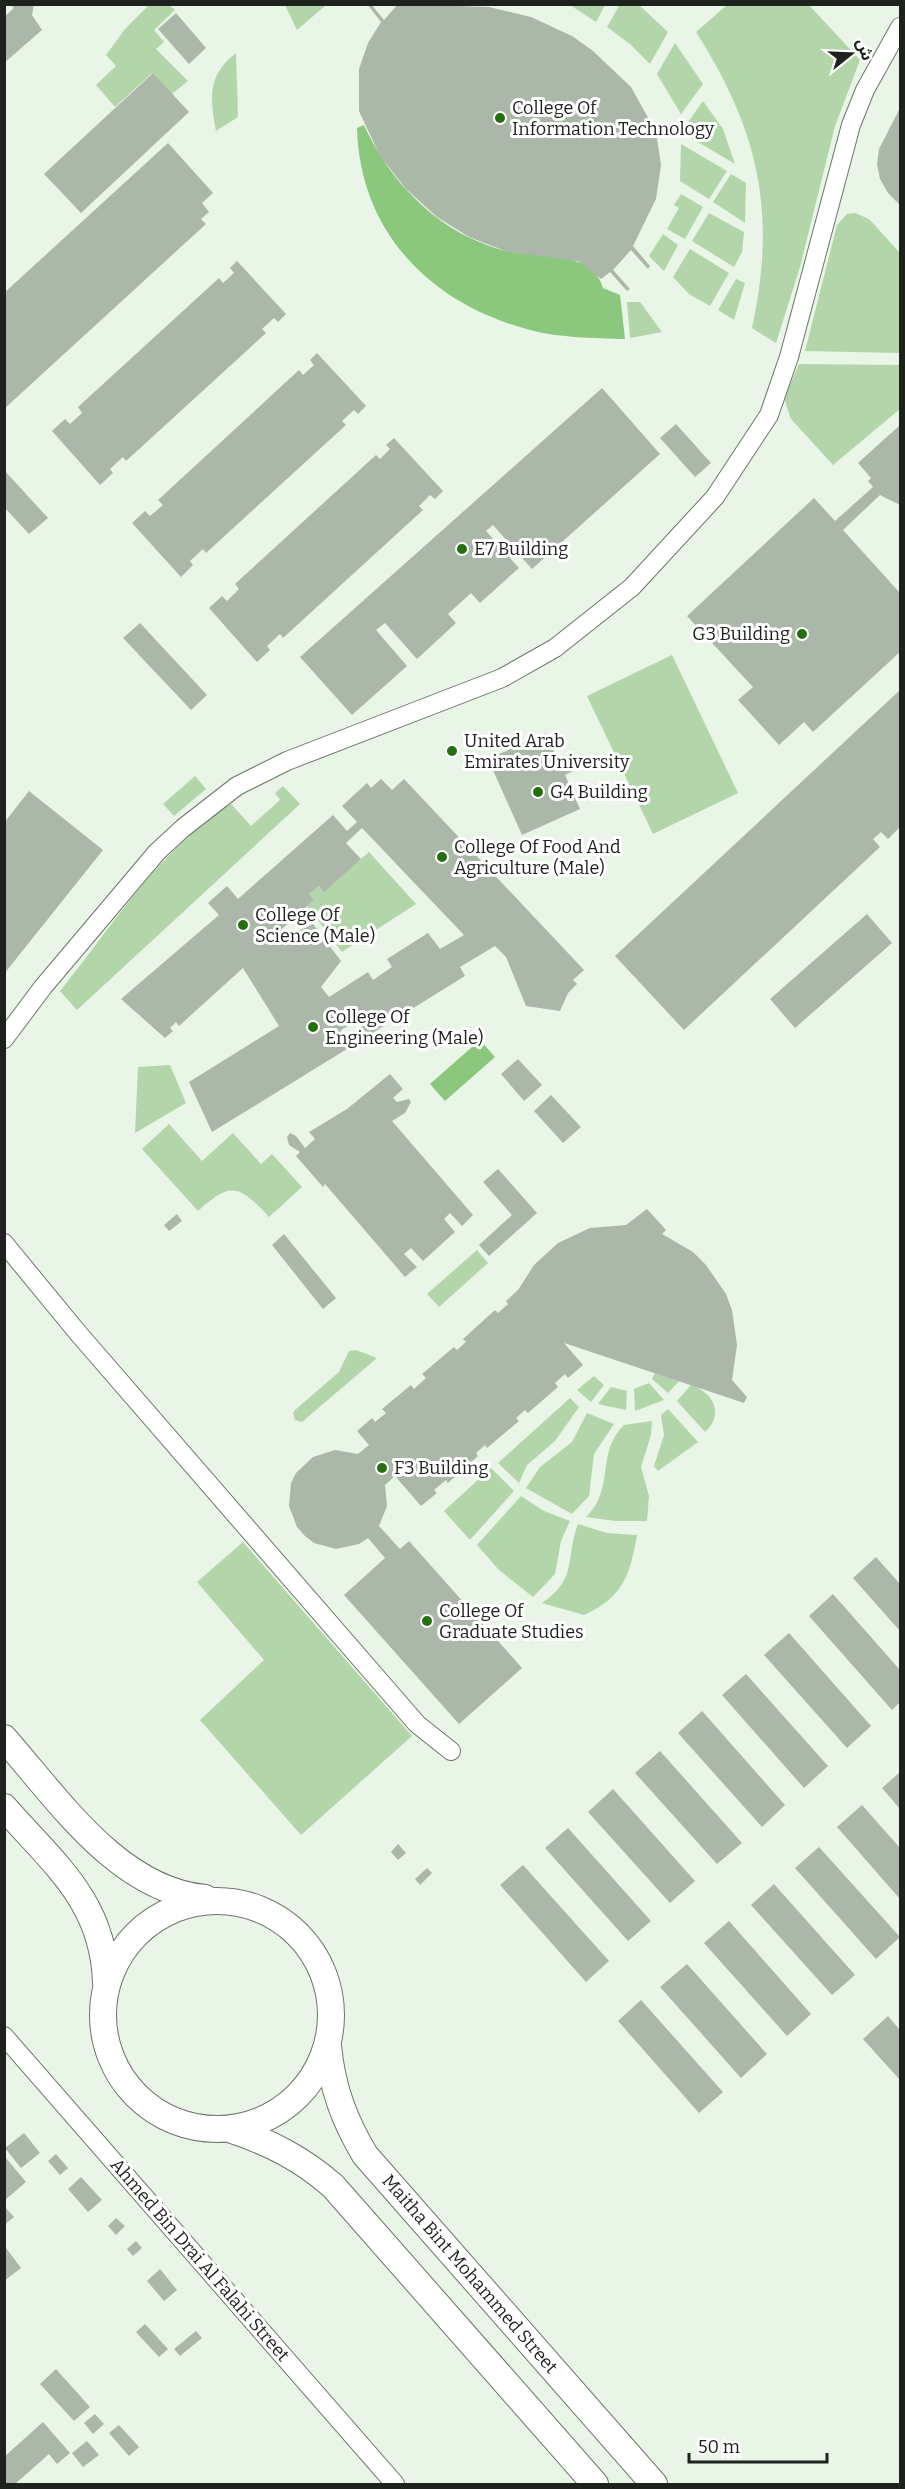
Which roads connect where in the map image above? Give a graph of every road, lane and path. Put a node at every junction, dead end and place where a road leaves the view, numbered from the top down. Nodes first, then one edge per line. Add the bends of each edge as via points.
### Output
1 (900, 27) edge
2 (4, 1038) edge
3 (4, 1243) edge
4 (4, 1738) edge
5 (451, 1751) dead end
6 (4, 1807) edge
7 (223, 1900) junction
8 (106, 1989) junction
9 (4, 2036) edge
10 (328, 2042) junction
11 (228, 2129) junction
12 (395, 2484) edge
13 (595, 2484) edge
14 (654, 2484) edge

1 - 2 street via 874,72 851,125 789,357 769,415 715,497 632,587 555,648 502,678 287,761 237,786 157,852
3 - 5 street via 417,1724
4 - 7 main road via 116,1861 166,1890 194,1898
6 - 8 main road via 75,1887 90,1910 100,1935
7 - 8 main road via 184,1905 148,1923 121,1952
7 - 10 main road via 274,1915 314,1954 328,1988
8 - 11 main road via 106,2043 132,2090 152,2108 176,2121
9 - 12 street, Ahmed Bin Drai Al Falahi Street
10 - 11 main road via 312,2079 284,2108 267,2118
10 - 14 main road, Maitha Bint Mohammed Street via 330,2072 338,2101 365,2155
11 - 13 main road via 285,2150 333,2186

